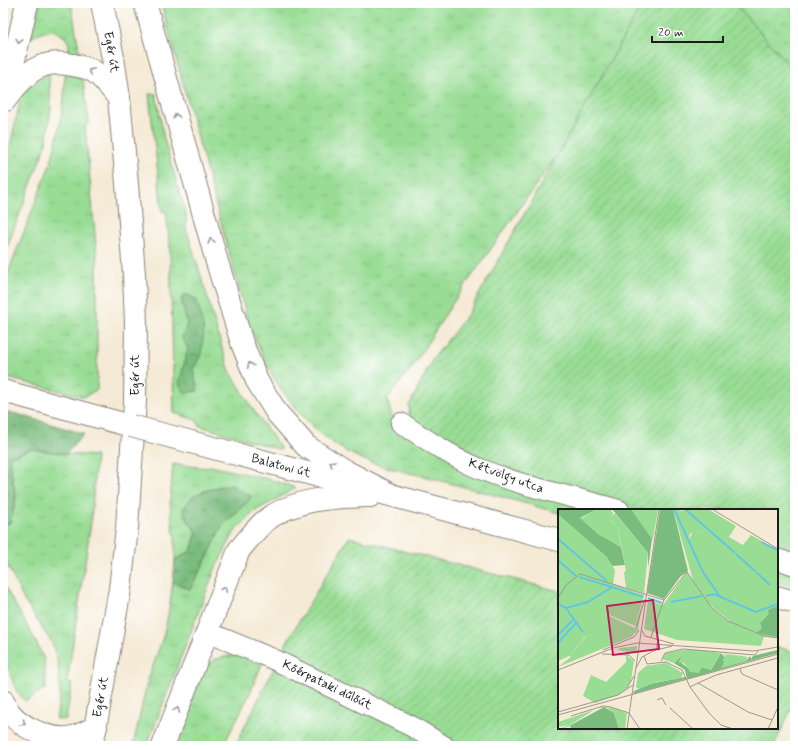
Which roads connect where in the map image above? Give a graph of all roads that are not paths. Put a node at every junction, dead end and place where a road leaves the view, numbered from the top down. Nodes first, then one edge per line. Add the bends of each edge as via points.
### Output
1 (27, 3) edge
2 (102, 3) edge
3 (145, 3) edge
4 (119, 98) junction
5 (4, 104) edge
6 (3, 391) edge
7 (401, 423) dead end
8 (391, 495) junction
9 (615, 509) edge
10 (558, 540) edge
11 (778, 559) edge
12 (795, 565) edge
13 (778, 597) edge
14 (795, 602) edge
15 (207, 632) junction
16 (3, 702) edge
17 (94, 736) edge
18 (163, 746) edge
19 (444, 746) edge

1 -> 5 main road
2 - 4 main road, Egér út
8 -> 3 main road via 345,471 306,446 277,413 257,381 242,344 217,262
4 -> 5 main road via 96,72 55,62 40,66 20,81
4 - 17 main road, Egér út via 134,274 135,401 127,528 120,589
6 - 8 main road, Balatoni út, bridge
7 - 9 street, Kétvölgy utca via 454,457 479,468 533,487
8 - 10 main road, Balatoni út
15 -> 8 main road via 239,550 264,522 296,505 338,497
11 - 12 street
13 - 14 main road
18 -> 15 main road
15 - 19 street, Kőérpataki dűlőút via 280,662 411,726
16 -> 17 main road via 22,724 50,737 59,739

